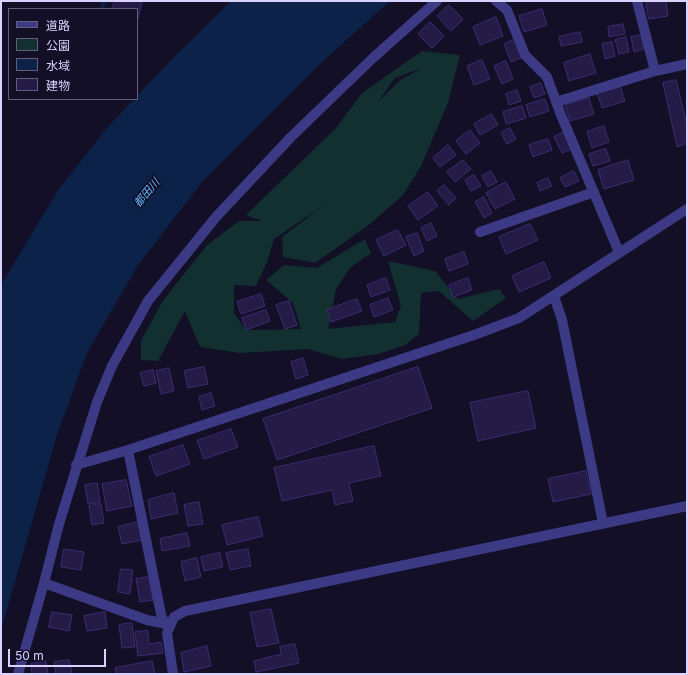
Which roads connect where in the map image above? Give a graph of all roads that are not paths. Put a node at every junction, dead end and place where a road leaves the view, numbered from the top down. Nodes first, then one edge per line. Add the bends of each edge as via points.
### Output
1 (438, 1) edge
2 (496, 1) edge
3 (637, 1) edge
4 (687, 64) edge
5 (655, 71) junction
6 (556, 102) junction
7 (594, 192) junction
8 (687, 209) edge
9 (480, 232) dead end
10 (619, 252) junction
11 (554, 296) junction
12 (128, 450) junction
13 (76, 466) junction
14 (687, 506) edge
15 (603, 523) junction
16 (44, 583) junction
17 (169, 624) junction
18 (18, 674) edge
19 (174, 674) edge

1 - 13 street via 374,57 291,136 216,217 148,301 112,366
2 - 6 street via 507,10 525,55 547,77
3 - 5 street
4 - 5 street
5 - 6 street
6 - 7 street
7 - 9 street
7 - 10 street
8 - 10 street
10 - 11 street
11 - 12 street via 520,318 474,335
11 - 15 street via 562,320
12 - 13 street
12 - 17 street via 162,619
13 - 16 street
14 - 15 street
15 - 17 street via 205,605 185,611 174,617
16 - 17 street via 147,620
16 - 18 street
17 - 19 street via 167,633

